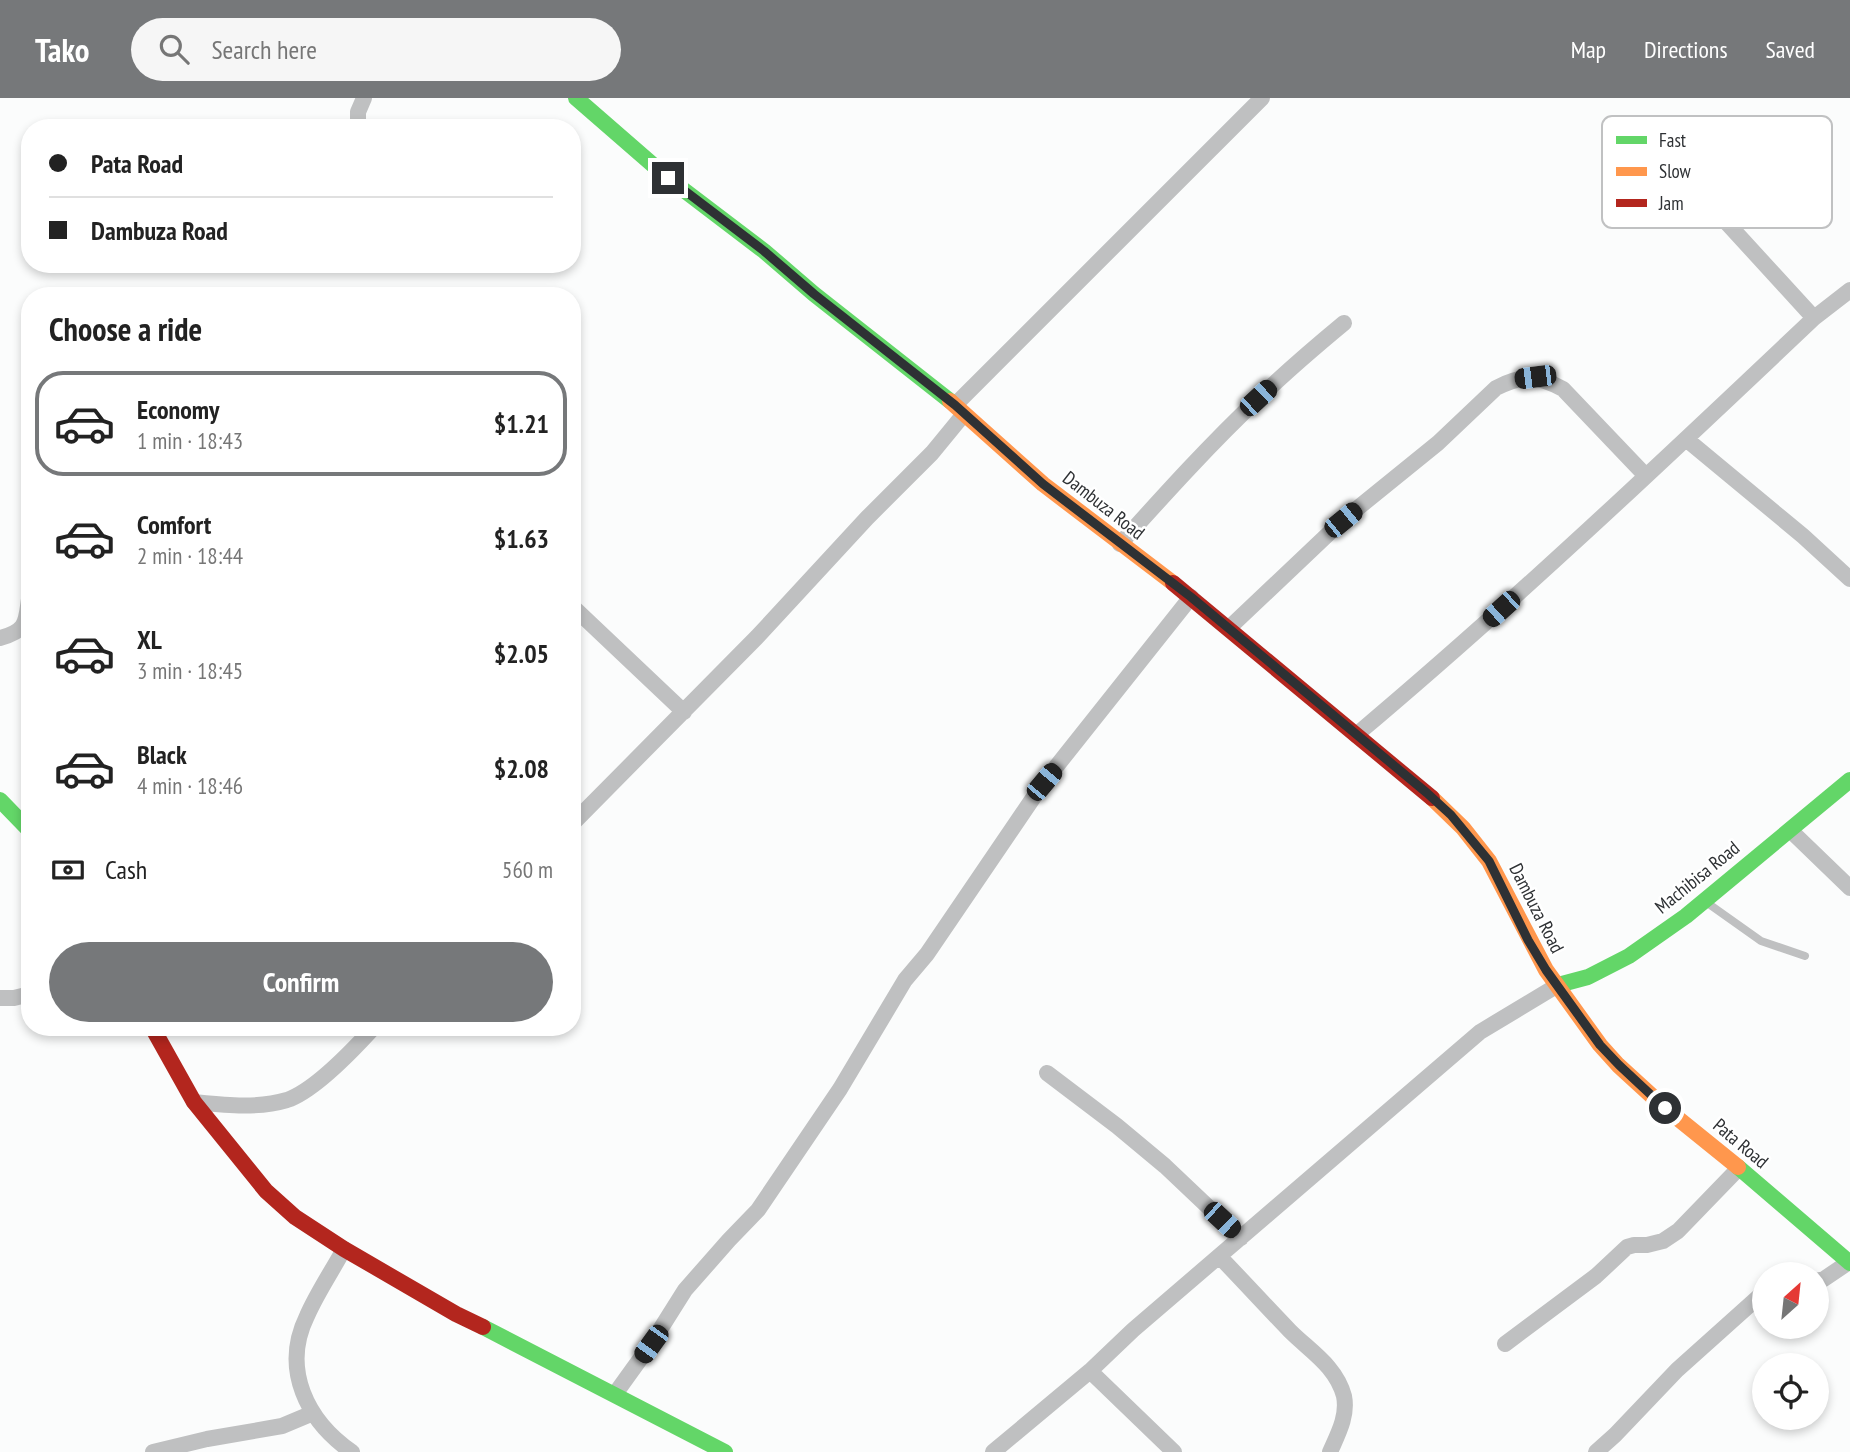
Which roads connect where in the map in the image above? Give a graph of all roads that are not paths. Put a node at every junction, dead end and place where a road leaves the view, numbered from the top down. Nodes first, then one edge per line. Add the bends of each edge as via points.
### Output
1 (364, 98) edge
2 (1262, 98) edge
3 (581, 99) edge
4 (358, 119) edge
5 (1732, 228) edge
6 (1850, 290) edge
7 (1814, 318) junction
8 (1344, 323) dead end
9 (959, 410) junction
10 (1686, 439) junction
11 (1646, 476) junction
12 (1119, 544) junction
13 (1850, 579) edge
14 (1191, 597) junction
15 (581, 615) edge
16 (1228, 628) junction
17 (21, 630) edge
18 (0, 638) edge
19 (684, 712) junction
20 (1356, 735) junction
21 (1850, 780) edge
22 (0, 800) edge
23 (581, 815) edge
24 (21, 821) edge
25 (1790, 830) junction
26 (1850, 888) edge
27 (1703, 901) junction
28 (1805, 956) dead end
29 (1558, 985) junction
30 (21, 996) edge
31 (0, 998) edge
32 (157, 1036) edge
33 (365, 1036) edge
34 (1047, 1073) dead end
35 (194, 1102) junction
36 (1740, 1168) junction
37 (1241, 1238) junction
38 (344, 1249) junction
39 (1219, 1256) junction
40 (1849, 1263) edge
41 (1829, 1276) edge
42 (1752, 1303) edge
43 (1505, 1344) dead end
44 (1090, 1371) junction
45 (615, 1394) junction
46 (313, 1413) junction
47 (153, 1452) edge
48 (352, 1452) edge
49 (725, 1452) edge
50 (993, 1452) edge
51 (1174, 1452) edge
52 (1330, 1452) edge
53 (1595, 1452) edge

1 - 4 street
2 - 9 street
3 - 9 street, Dambuza Road via 668,178
5 - 7 street
6 - 7 street
7 - 10 street
8 - 12 street via 1258,398
9 - 12 street, Dambuza Road
9 - 19 street via 932,453
10 - 11 street
10 - 13 street
11 - 16 street via 1563,388 1535,377 1503,385 1343,520
11 - 20 street
12 - 14 street, Dambuza Road
14 - 16 street, Dambuza Road
14 - 45 street via 1044,782 905,980 758,1210 685,1290
15 - 19 street
16 - 20 street, Dambuza Road
17 - 18 street
19 - 23 street
20 - 29 street, Dambuza Road via 1427,793 1480,848 1528,940
21 - 25 street, Machibisa Road
22 - 24 street
25 - 26 street
25 - 27 street, Machibisa Road
27 - 28 lane via 1761,941
27 - 29 street, Machibisa Road via 1629,956 1588,977
29 - 36 street, Pata Road via 1619,1065
29 - 37 street via 1480,1032
30 - 31 street
32 - 35 street
33 - 35 street via 312,1086 293,1097 248,1105
34 - 37 street via 1165,1166
35 - 38 street via 266,1191 295,1217
36 - 40 street, Pata Road
36 - 43 street via 1678,1231 1663,1241 1627,1247
37 - 39 street
38 - 45 street via 456,1314
38 - 46 street via 299,1334 297,1370
39 - 44 street
39 - 52 street via 1319,1355 1335,1377 1345,1412
40 - 41 street
42 - 53 street
44 - 50 street
44 - 51 street
45 - 49 street
46 - 47 street via 282,1426
46 - 48 street via 327,1432

